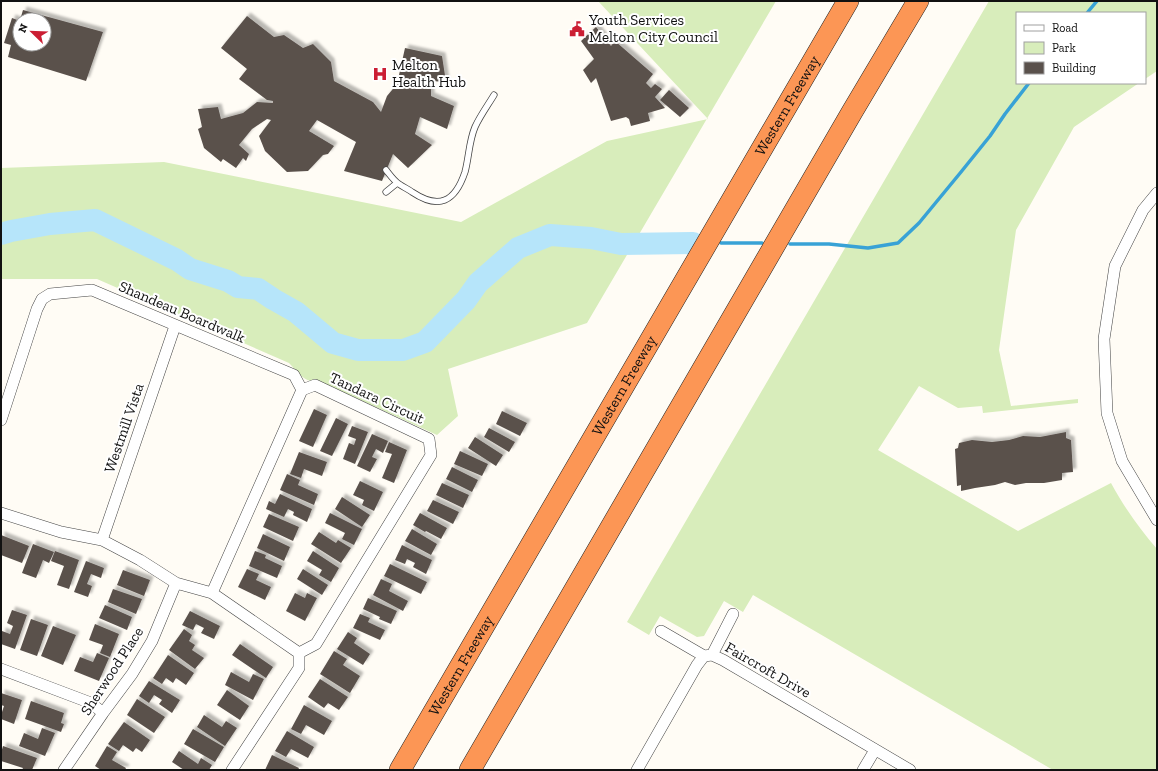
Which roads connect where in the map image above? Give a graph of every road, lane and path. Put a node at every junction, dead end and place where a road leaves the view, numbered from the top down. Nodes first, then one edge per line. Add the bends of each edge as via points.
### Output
1 (848, 1) edge
2 (918, 1) edge
3 (494, 95) dead end
4 (386, 170) dead end
5 (397, 183) junction
6 (386, 192) dead end
7 (1157, 193) edge
8 (175, 326) junction
9 (302, 390) junction
10 (1, 420) edge
11 (1, 513) edge
12 (1157, 520) edge
13 (102, 540) junction
14 (176, 583) junction
15 (212, 593) junction
16 (733, 614) dead end
17 (661, 631) dead end
18 (300, 653) junction
19 (708, 655) junction
20 (1, 669) edge
21 (103, 713) junction
22 (875, 750) junction
23 (64, 770) edge
24 (232, 770) edge
25 (400, 770) edge
26 (470, 770) edge
27 (637, 770) edge
28 (863, 770) edge
29 (910, 770) edge

1 - 25 highway, Western Freeway
2 - 26 highway
3 - 5 lane via 475,127 465,171 460,184 449,198 440,202 430,201
4 - 5 lane
5 - 6 lane
7 - 12 street via 1143,210 1115,266 1104,339 1107,413 1122,461
8 - 9 street, Shandeau Boardwalk via 294,376
8 - 10 street, Shandeau Boardwalk via 92,290 50,294 42,299
8 - 13 street, Westmill Vista
9 - 15 street
9 - 18 street, Tandara Circuit via 315,385 429,439 431,455 316,644
11 - 13 street via 61,532
13 - 14 street
14 - 15 street
14 - 21 street, Sherwood Place via 152,641 132,674
15 - 18 street
16 - 19 street
17 - 19 street
18 - 24 street via 299,668
19 - 22 street, Faircroft Drive via 723,660
19 - 27 street, Faircroft Drive via 693,671
20 - 21 street via 91,703
21 - 23 street, Sherwood Place
22 - 28 street
22 - 29 street, Faircroft Drive

